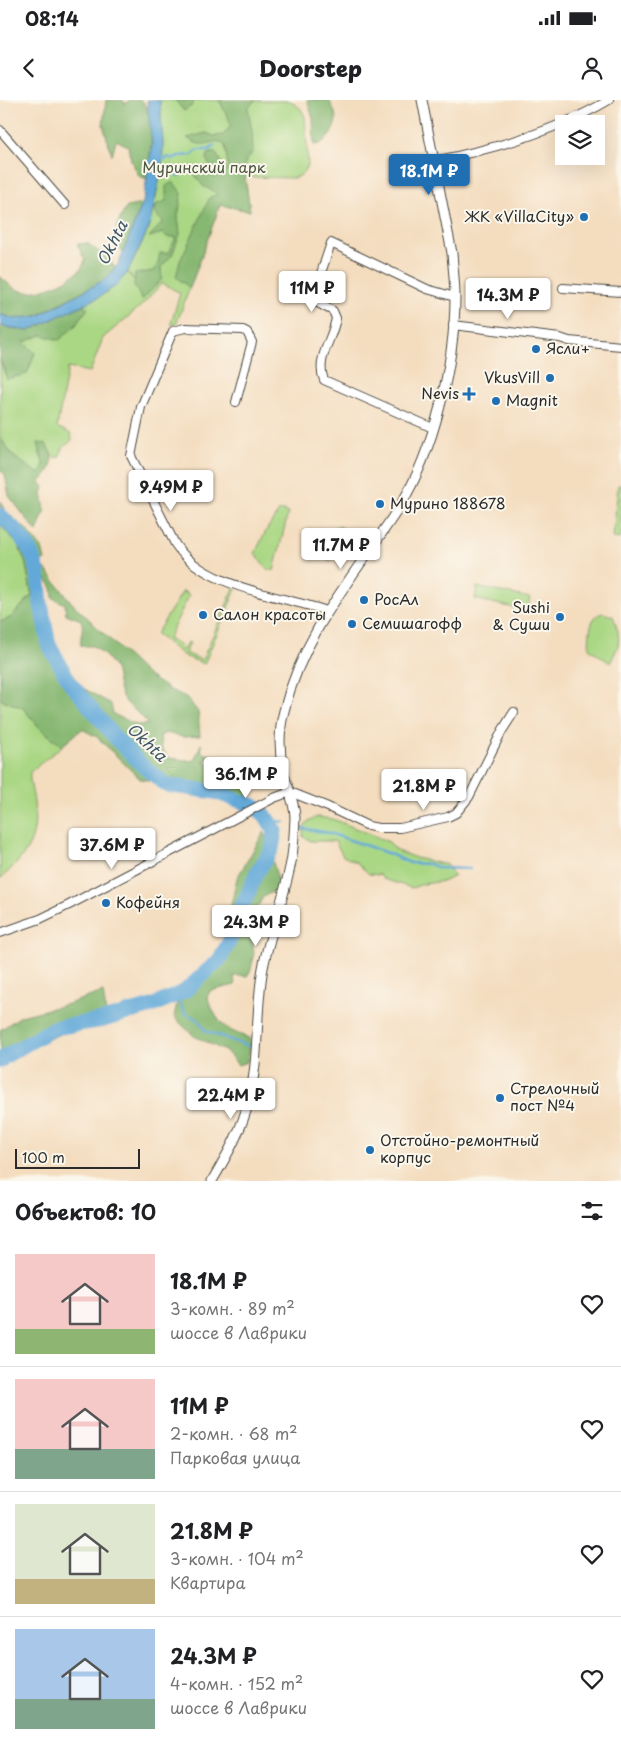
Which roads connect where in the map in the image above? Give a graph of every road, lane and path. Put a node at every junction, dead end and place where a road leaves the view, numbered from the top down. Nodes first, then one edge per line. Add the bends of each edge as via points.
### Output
1 (422, 100) edge
2 (609, 100) edge
3 (0, 130) edge
4 (434, 161) junction
5 (65, 205) dead end
6 (563, 288) dead end
7 (621, 292) edge
8 (455, 297) junction
9 (453, 325) junction
10 (621, 346) edge
11 (236, 402) dead end
12 (433, 428) junction
13 (327, 612) junction
14 (514, 712) dead end
15 (290, 792) junction
16 (0, 933) edge
17 (212, 1181) edge

1 - 4 street
2 - 4 street via 539,132
3 - 5 street
4 - 8 street via 452,253
6 - 7 street
8 - 9 street
8 - 12 street via 427,289 331,243 312,300 333,311 336,318 320,371 324,380
9 - 10 street
9 - 12 street via 445,387
11 - 13 street via 251,336 243,330 185,328 173,331 141,407 130,456 180,552 207,574 227,583
12 - 13 street via 405,497
13 - 15 street via 303,656 283,712 279,745
14 - 15 street via 469,797 462,808 448,817 400,828 378,828
15 - 16 street via 40,920
15 - 17 street via 295,816 294,837 288,875 263,968 250,1099 243,1122

